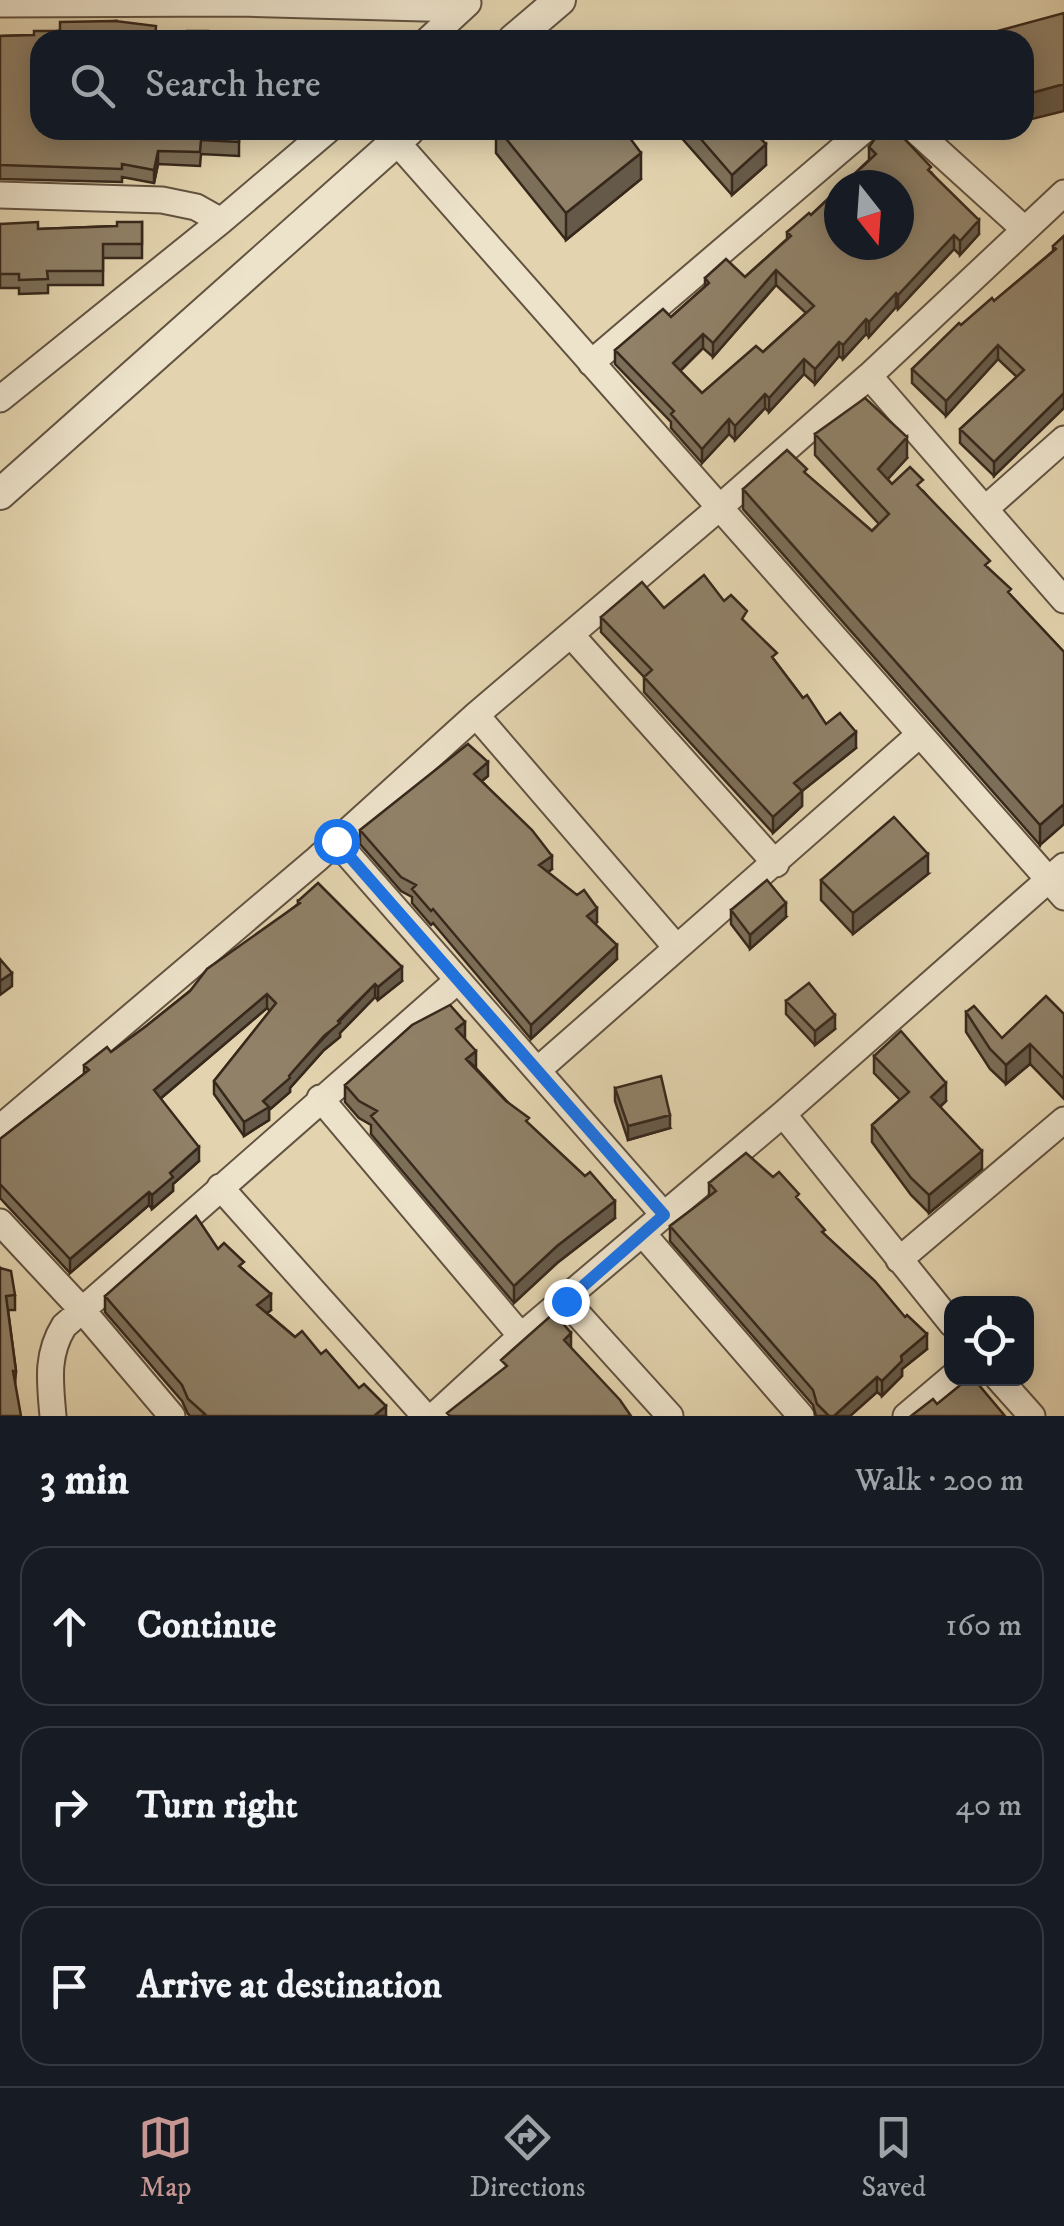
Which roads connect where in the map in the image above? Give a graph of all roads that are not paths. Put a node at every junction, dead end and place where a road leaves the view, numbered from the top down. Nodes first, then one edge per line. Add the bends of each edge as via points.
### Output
1 (560, 0) edge
2 (69, 2) edge
3 (240, 2) edge
4 (0, 4) edge
5 (466, 4) edge
6 (422, 5) edge
7 (439, 30) edge
8 (525, 30) edge
9 (316, 140) edge
10 (390, 140) edge
11 (402, 140) edge
12 (852, 140) edge
13 (926, 140) edge
14 (1064, 193) edge
15 (0, 195) edge
16 (221, 222) junction
17 (1023, 228) junction
18 (591, 363) junction
19 (869, 376) junction
20 (2, 394) edge
21 (1064, 440) edge
22 (0, 494) edge
23 (719, 508) junction
24 (984, 509) junction
25 (1064, 600) edge
26 (572, 636) junction
27 (476, 715) junction
28 (918, 735) junction
29 (336, 841) junction
30 (776, 864) junction
31 (1059, 881) edge
32 (676, 947) junction
33 (456, 981) junction
34 (539, 1070) junction
35 (320, 1098) junction
36 (783, 1114) junction
37 (1064, 1120) edge
38 (0, 1128) edge
39 (220, 1188) junction
40 (664, 1215) junction
41 (0, 1222) edge
42 (643, 1234) junction
43 (899, 1260) junction
44 (566, 1301) junction
45 (83, 1311) junction
46 (944, 1314) edge
47 (521, 1336) junction
48 (944, 1384) edge
49 (1005, 1386) edge
50 (53, 1416) edge
51 (172, 1416) edge
52 (426, 1416) edge
53 (434, 1416) edge
54 (670, 1416) edge
55 (801, 1416) edge
56 (906, 1416) edge
57 (1032, 1416) edge

1 - 8 street
2 - 3 street
2 - 4 street
3 - 6 street
5 - 6 street
5 - 7 street
9 - 16 street
10 - 22 street
11 - 18 street
12 - 18 street
13 - 17 street
14 - 17 street
15 - 16 street via 162,200 196,207
16 - 20 street
17 - 19 street
18 - 23 street
19 - 23 street
19 - 24 street
21 - 24 street
23 - 26 street
23 - 28 street
24 - 25 street
26 - 27 street
26 - 30 street
27 - 29 street
27 - 32 street
28 - 30 street
28 - 31 street
29 - 33 street
29 - 38 street
30 - 32 street
31 - 36 street
32 - 34 street
33 - 34 street
33 - 35 street
34 - 40 street
35 - 39 street
35 - 47 street
36 - 40 street
36 - 43 street
37 - 43 street
39 - 45 street
39 - 52 street
40 - 42 street
41 - 45 street
42 - 44 street
42 - 55 street
43 - 46 street
44 - 47 street
44 - 54 street
45 - 50 street via 52,1345
45 - 51 street
47 - 53 street
48 - 56 street
49 - 57 street

